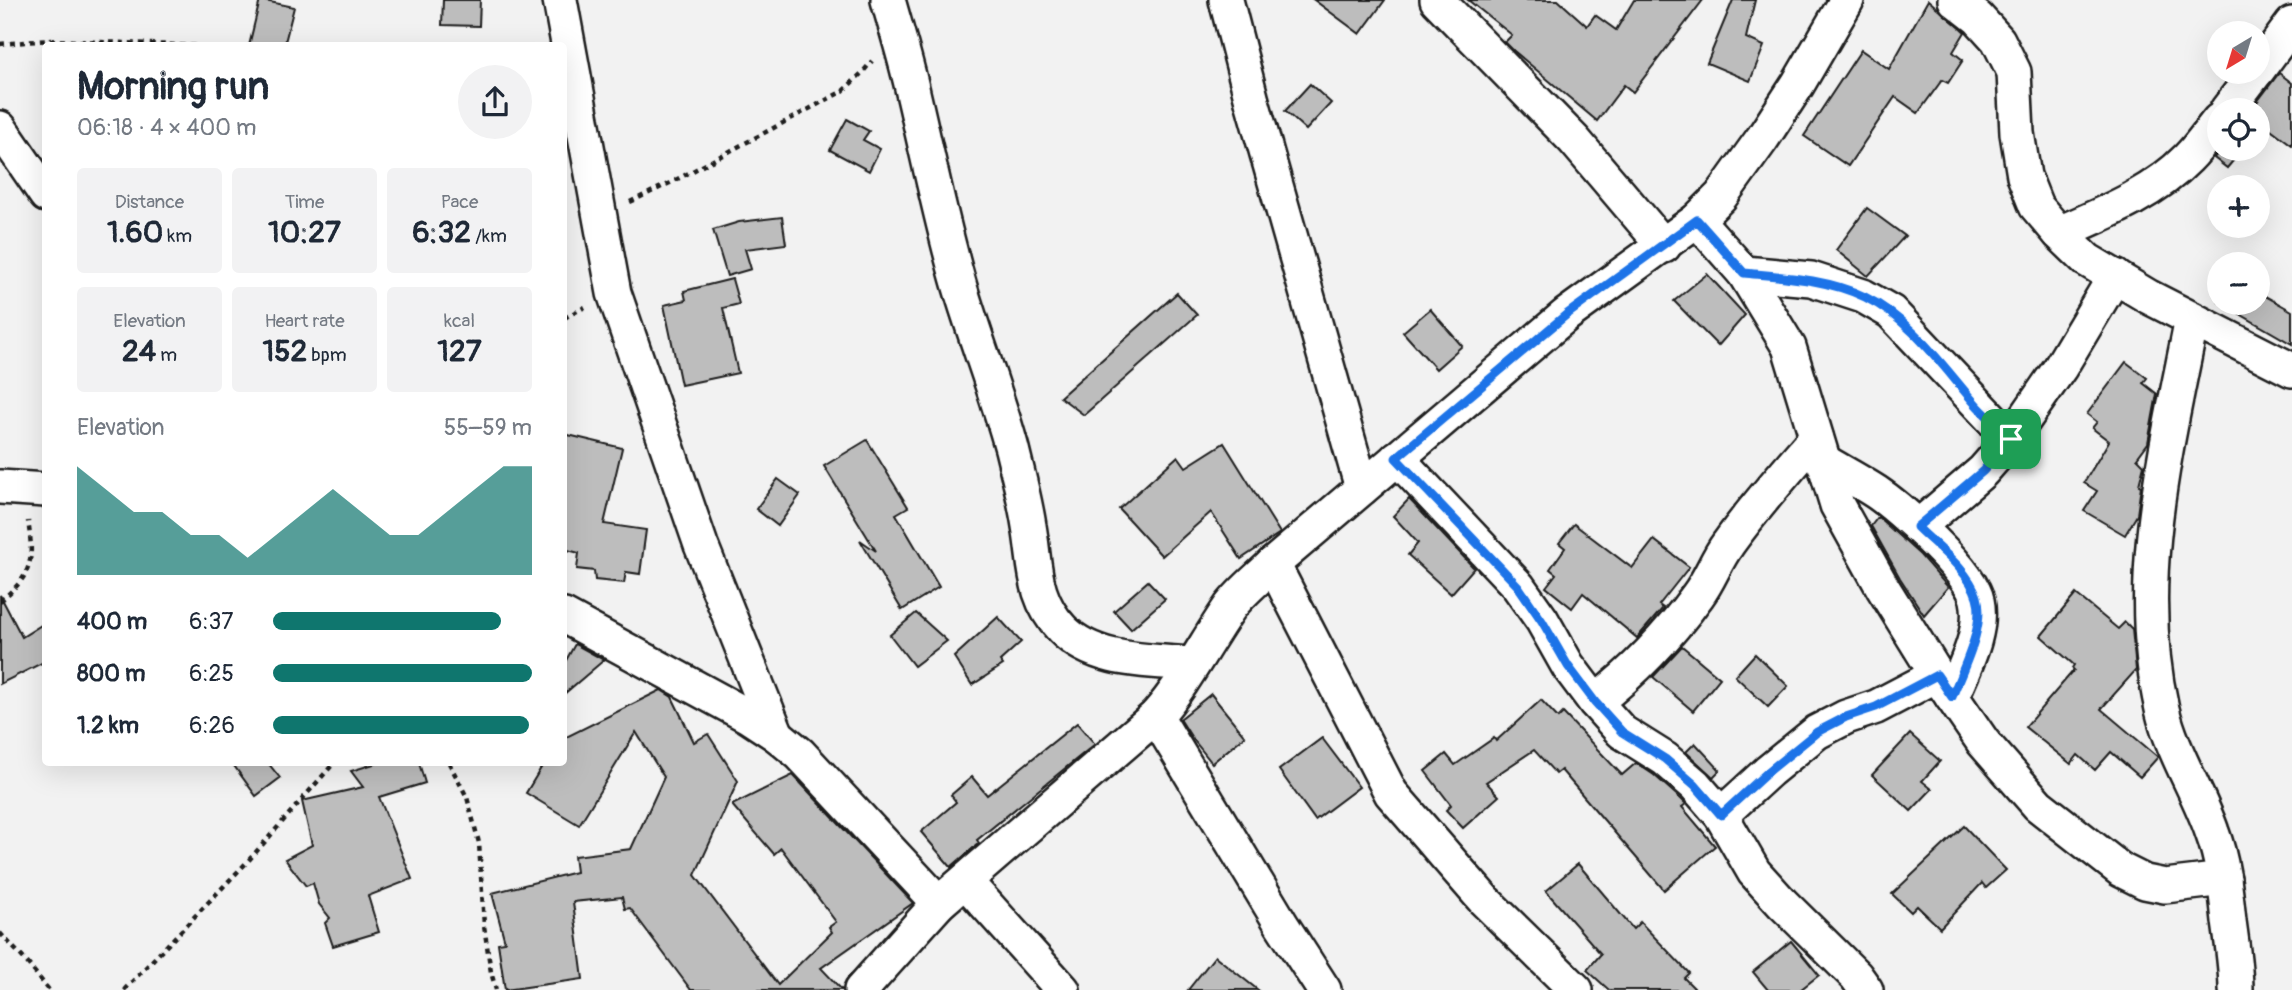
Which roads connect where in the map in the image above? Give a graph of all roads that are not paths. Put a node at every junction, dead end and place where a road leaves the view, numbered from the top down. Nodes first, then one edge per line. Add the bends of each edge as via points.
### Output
1 (560, 0) edge
2 (888, 0) edge
3 (1226, 0) edge
4 (1437, 0) edge
5 (1847, 0) edge
6 (1955, 0) edge
7 (2292, 24) edge
8 (2270, 54) edge
9 (2247, 84) edge
10 (2236, 98) edge
11 (0, 128) edge
12 (2207, 135) edge
13 (42, 189) edge
14 (1697, 220) junction
15 (2059, 233) junction
16 (1664, 246) junction
17 (1744, 273) junction
18 (2115, 276) junction
19 (2192, 319) junction
20 (2292, 370) edge
21 (2011, 439) junction
22 (1821, 449) junction
23 (1396, 458) junction
24 (1362, 488) junction
25 (1917, 527) junction
26 (1273, 564) junction
27 (567, 618) edge
28 (1192, 664) junction
29 (1944, 686) junction
30 (1595, 702) junction
31 (1156, 716) junction
32 (777, 735) junction
33 (1721, 815) junction
34 (2224, 878) junction
35 (965, 881) junction
36 (939, 904) junction
37 (861, 990) edge
38 (1063, 990) edge
39 (1324, 990) edge
40 (1576, 990) edge
41 (1866, 990) edge
42 (2236, 990) edge

1 - 32 street via 614,293 701,545
2 - 28 street via 960,287 1010,441 1043,601 1063,630 1088,647 1116,657
3 - 24 street
4 - 16 street via 1574,140
5 - 14 street via 1762,139 1721,196
6 - 15 street via 1998,40 2014,72 2024,177 2036,206
7 - 8 street
9 - 10 street
11 - 13 street
12 - 15 street via 2163,180 2120,206
14 - 16 street
14 - 17 street
15 - 18 street via 2087,260
16 - 23 street via 1566,315
17 - 21 street via 1811,279 1863,296 1891,312
17 - 22 street via 1789,347
18 - 19 street
18 - 21 street
19 - 20 street
19 - 34 street via 2159,489 2150,584 2152,656 2162,712 2213,834
21 - 25 street via 1983,471
22 - 25 street
22 - 29 street via 1837,505 1882,588
22 - 30 street via 1758,505 1699,594 1653,650
23 - 24 street
23 - 30 street via 1518,586
24 - 26 street
25 - 29 street via 1965,575 1978,598 1975,634
26 - 28 street via 1233,604
26 - 40 street via 1391,793 1454,867
27 - 32 street
28 - 31 street
29 - 33 street via 1846,717 1817,732
29 - 34 street via 1983,742 2038,806 2121,870 2165,886
30 - 33 street via 1622,732 1695,785
31 - 35 street
31 - 39 street
32 - 36 street
33 - 41 street via 1754,872
34 - 42 street
35 - 36 street
35 - 38 street
36 - 37 street

